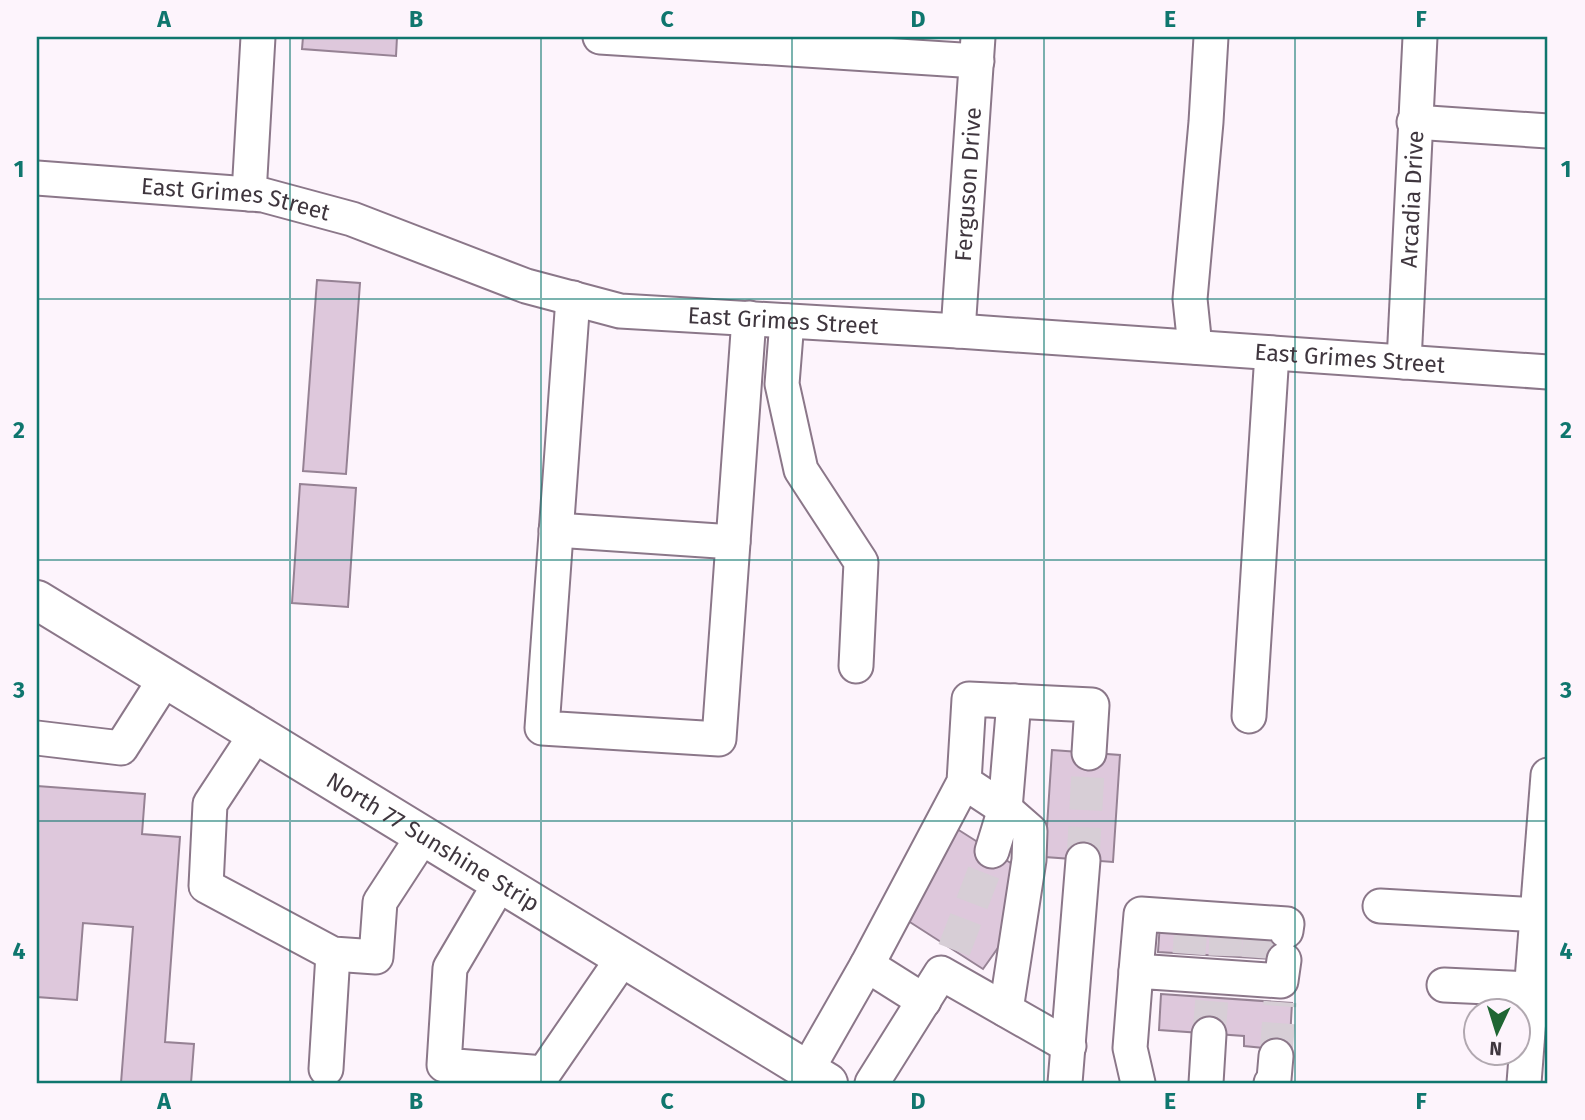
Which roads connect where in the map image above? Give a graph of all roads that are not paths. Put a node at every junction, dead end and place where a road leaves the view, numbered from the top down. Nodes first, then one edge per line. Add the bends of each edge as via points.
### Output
1 (258, 37) edge
2 (600, 37) edge
3 (1211, 37) edge
4 (1420, 37) edge
5 (978, 49) edge
6 (1414, 122) junction
7 (1548, 131) edge
8 (37, 178) edge
9 (249, 194) junction
10 (573, 299) junction
11 (749, 318) junction
12 (787, 321) junction
13 (958, 331) junction
14 (1195, 347) junction
15 (1272, 353) junction
16 (1404, 362) junction
17 (1548, 372) edge
18 (556, 530) junction
19 (733, 542) junction
20 (37, 600) edge
21 (856, 666) dead end
22 (165, 679) junction
23 (1014, 701) junction
24 (1249, 716) dead end
25 (256, 734) junction
26 (37, 738) edge
27 (1089, 753) tunnel mouth
28 (1548, 775) edge
29 (964, 782) junction
30 (1004, 809) junction
31 (423, 836) junction
32 (992, 851) tunnel mouth
33 (1083, 860) tunnel mouth
34 (500, 883) junction
35 (1380, 906) dead end
36 (1538, 915) junction
37 (1209, 952) junction
38 (332, 954) junction
39 (623, 958) junction
40 (867, 965) junction
41 (1136, 971) junction
42 (940, 975) junction
43 (1444, 985) dead end
44 (1531, 989) junction
45 (1006, 1010) junction
46 (1209, 1034) tunnel mouth
47 (1069, 1046) junction
48 (326, 1069) dead end
49 (817, 1077) edge
50 (872, 1083) edge
51 (1065, 1083) edge
52 (1138, 1083) edge
53 (1206, 1083) edge
54 (1524, 1083) edge

1 - 9 street
2 - 5 street
3 - 14 street via 1191,299
4 - 6 street, Arcadia Drive
5 - 13 street, Ferguson Drive
6 - 7 street
6 - 16 street, Arcadia Drive
8 - 9 street, East Grimes Street
9 - 10 street, East Grimes Street via 352,219 526,286
10 - 11 street, East Grimes Street via 620,310
10 - 18 street
11 - 12 street, East Grimes Street
11 - 19 street
12 - 13 street, East Grimes Street
12 - 21 street via 782,384 801,470 862,562
13 - 14 street, East Grimes Street
14 - 15 street, East Grimes Street
15 - 16 street, East Grimes Street
15 - 24 street
16 - 17 street, East Grimes Street
18 - 19 street
18 - 19 street via 542,728 719,739
20 - 22 main road, North 77 Sunshine Strip
22 - 25 main road, North 77 Sunshine Strip
22 - 26 street via 121,748
23 - 27 street via 1092,705
23 - 29 street via 968,699
23 - 30 street
25 - 31 main road, North 77 Sunshine Strip
25 - 38 street via 210,804 206,886
28 - 36 street
29 - 30 street
29 - 40 street
30 - 32 street
30 - 45 street via 1030,831
31 - 34 main road, North 77 Sunshine Strip
31 - 38 street via 380,902 376,957
33 - 47 street
34 - 39 main road, North 77 Sunshine Strip
34 - 39 street via 450,968 444,1065 544,1073
35 - 36 street
36 - 44 street
37 - 37 street via 1271,958
37 - 41 street
37 - 41 street via 1140,914
38 - 48 street
39 - 49 main road, North 77 Sunshine Strip
40 - 42 street
40 - 49 street
41 - 52 street via 1130,1048
42 - 45 street
42 - 50 street
43 - 44 street
44 - 54 street
45 - 47 street
46 - 53 street
47 - 51 street

